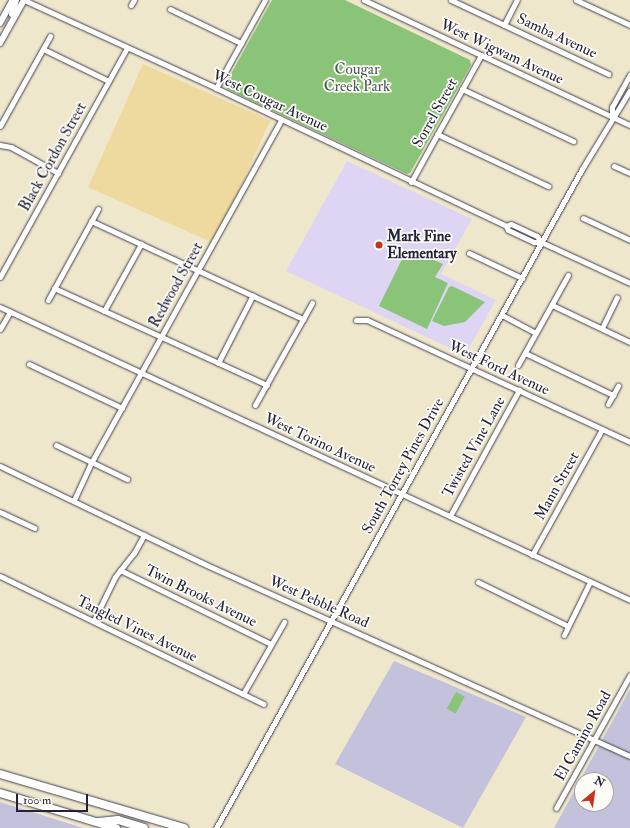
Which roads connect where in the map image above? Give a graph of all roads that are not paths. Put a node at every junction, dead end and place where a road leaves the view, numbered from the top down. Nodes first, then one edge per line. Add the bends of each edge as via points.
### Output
1 (14, 0) edge
2 (24, 0) edge
3 (265, 0) edge
4 (364, 0) edge
5 (451, 0) edge
6 (517, 0) edge
7 (576, 0) edge
8 (170, 9) dead end
9 (0, 23) edge
10 (504, 25) junction
11 (630, 25) edge
12 (50, 36) dead end
13 (1, 42) edge
14 (241, 43) junction
15 (127, 48) junction
16 (43, 49) junction
17 (481, 55) junction
18 (608, 74) dead end
19 (630, 75) edge
20 (109, 81) junction
21 (216, 88) junction
22 (462, 89) junction
23 (630, 90) edge
24 (612, 116) junction
25 (281, 120) junction
26 (630, 125) edge
27 (0, 126) edge
28 (437, 134) junction
29 (573, 141) dead end
30 (0, 145) edge
31 (614, 166) dead end
32 (58, 173) junction
33 (630, 173) edge
34 (411, 182) junction
35 (548, 186) dead end
36 (98, 209) dead end
37 (583, 218) dead end
38 (91, 221) junction
39 (630, 240) edge
40 (541, 242) junction
41 (141, 244) junction
42 (469, 253) dead end
43 (198, 270) junction
44 (568, 275) dead end
45 (0, 277) edge
46 (522, 278) junction
47 (630, 283) edge
48 (54, 288) junction
49 (253, 295) junction
50 (617, 297) dead end
51 (48, 300) dead end
52 (312, 303) dead end
53 (552, 305) junction
54 (0, 308) edge
55 (104, 311) junction
56 (10, 312) junction
57 (502, 314) junction
58 (303, 319) junction
59 (356, 320) dead end
60 (602, 328) junction
61 (0, 329) edge
62 (536, 333) junction
63 (161, 337) junction
64 (630, 342) edge
65 (525, 353) junction
66 (218, 363) junction
67 (29, 364) dead end
68 (518, 364) dead end
69 (472, 368) junction
70 (142, 372) junction
71 (267, 385) junction
72 (618, 386) dead end
73 (519, 390) junction
74 (613, 395) junction
75 (608, 404) dead end
76 (255, 405) dead end
77 (122, 408) junction
78 (602, 429) junction
79 (630, 442) edge
80 (56, 445) dead end
81 (91, 463) junction
82 (0, 466) edge
83 (127, 479) dead end
84 (401, 493) junction
85 (74, 500) junction
86 (0, 512) edge
87 (450, 516) junction
88 (34, 528) dead end
89 (144, 535) junction
90 (532, 555) junction
91 (120, 570) junction
92 (0, 576) edge
93 (478, 582) dead end
94 (590, 582) junction
95 (630, 600) edge
96 (94, 620) junction
97 (284, 622) dead end
98 (330, 622) junction
99 (568, 626) junction
100 (564, 635) dead end
101 (271, 644) junction
102 (630, 675) edge
103 (243, 694) junction
104 (264, 704) dead end
105 (594, 740) junction
106 (630, 756) edge
107 (0, 774) edge
108 (0, 793) edge
109 (556, 808) dead end
110 (98, 822) junction
111 (116, 828) edge
112 (144, 828) edge
113 (184, 828) edge
114 (216, 828) edge

1 - 9 main road
1 - 13 main road via 14,9 1,33
2 - 13 main road
2 - 15 street, West Cougar Avenue
3 - 14 street
4 - 17 street, West Wigwam Avenue
5 - 10 street, Samba Avenue
6 - 10 street
7 - 11 street
8 - 14 street
10 - 18 street, Samba Avenue
12 - 16 street
14 - 21 street
15 - 20 street, Black Cordon Street
15 - 21 street, West Cougar Avenue
16 - 20 street
16 - 27 street
17 - 22 street, Sorrel Street
17 - 24 street, West Wigwam Avenue
19 - 24 street, South Torrey Pines Drive via 612,106
20 - 32 street, Black Cordon Street
21 - 25 street, West Cougar Avenue
22 - 28 street, Sorrel Street
22 - 29 street
23 - 24 street, South Torrey Pines Drive via 619,110
24 - 26 street, West Wigwam Avenue
24 - 40 street, South Torrey Pines Drive
25 - 34 street, West Cougar Avenue
25 - 43 street, Redwood Street
28 - 34 street, Sorrel Street
28 - 35 street
30 - 32 street via 11,147
31 - 33 street
32 - 45 street, Black Cordon Street
34 - 40 street, West Cougar Avenue via 506,226 511,224 537,236
36 - 38 street
37 - 39 street
38 - 41 street
38 - 48 street
40 - 46 street, South Torrey Pines Drive
40 - 47 street, West Cougar Avenue
41 - 43 street
41 - 55 street
42 - 46 street
43 - 49 street
43 - 63 street, Redwood Street
44 - 53 street
46 - 57 street, South Torrey Pines Drive
48 - 51 street
48 - 55 street
49 - 58 street
49 - 66 street
50 - 60 street
52 - 58 street
53 - 60 street
53 - 62 street
54 - 56 street, West Torino Avenue
55 - 63 street
56 - 61 street
56 - 70 street, West Torino Avenue
57 - 62 street
57 - 69 street, South Torrey Pines Drive
58 - 71 street
59 - 69 street, West Ford Avenue via 368,320
60 - 64 street
62 - 65 street
63 - 66 street
63 - 70 street, Redwood Street
65 - 68 street
65 - 74 street
66 - 71 street
67 - 77 street
69 - 73 street, West Ford Avenue
69 - 84 street, South Torrey Pines Drive
70 - 77 street, Redwood Street
70 - 84 street, West Torino Avenue
71 - 76 street
72 - 74 street
73 - 78 street, West Ford Avenue
73 - 87 street, Twisted Vine Lane
74 - 75 street
77 - 81 street, Redwood Street
78 - 79 street, West Ford Avenue
78 - 90 street, Mann Street
80 - 81 street
81 - 83 street
81 - 85 street, Redwood Street
82 - 85 street, West Pebble Road
84 - 87 street, West Torino Avenue
84 - 98 street, South Torrey Pines Drive
85 - 89 street, West Pebble Road
86 - 88 street
87 - 90 street, West Torino Avenue
89 - 91 street
89 - 98 street, West Pebble Road
90 - 94 street, West Torino Avenue
91 - 96 street
91 - 101 street, Twin Brooks Avenue
92 - 96 street, Tangled Vines Avenue
93 - 99 street
94 - 95 street, West Torino Avenue
94 - 99 street
96 - 103 street, Tangled Vines Avenue
97 - 101 street
98 - 105 street, West Pebble Road
98 - 114 street, South Torrey Pines Drive
99 - 100 street
101 - 103 street
102 - 105 street, El Camino Road
103 - 104 street, Tangled Vines Avenue
105 - 106 street, West Pebble Road
105 - 109 street, El Camino Road
107 - 113 highway
108 - 110 highway
110 - 111 highway
110 - 112 highway via 118,820

